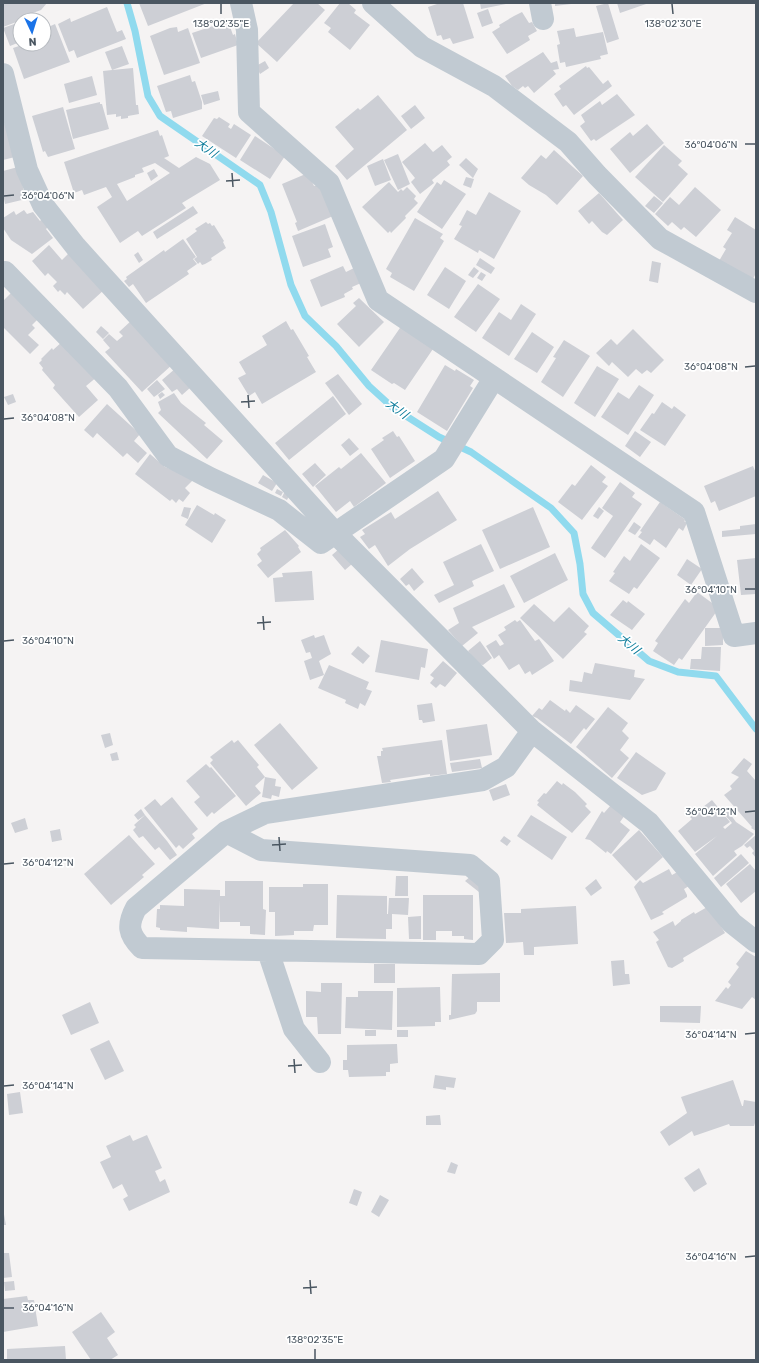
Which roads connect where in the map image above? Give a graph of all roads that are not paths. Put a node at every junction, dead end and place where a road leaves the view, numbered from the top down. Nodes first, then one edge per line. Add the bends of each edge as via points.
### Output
1 (241, 3) edge
2 (374, 3) edge
3 (3, 74) edge
4 (6, 272) dead end
5 (756, 292) edge
6 (494, 378) junction
7 (336, 534) junction
8 (756, 633) edge
9 (532, 731) junction
10 (226, 832) junction
11 (756, 942) edge
12 (268, 951) junction
13 (320, 1062) dead end

1 - 6 street via 247,30 249,112 329,183 378,300
2 - 5 street via 422,47 494,86 568,142 660,239
3 - 7 street via 27,170 43,205 76,247
4 - 7 street via 118,388 168,456 279,510 321,543
6 - 7 street via 444,459
6 - 8 street via 694,512 734,636
7 - 9 street
9 - 10 street via 506,767 483,780 265,813
9 - 11 street via 649,823 732,923
10 - 12 street via 136,908 130,919 130,930 134,941 142,948
10 - 12 street via 261,850 470,865 489,881 493,940 479,954
12 - 13 street via 294,1030

